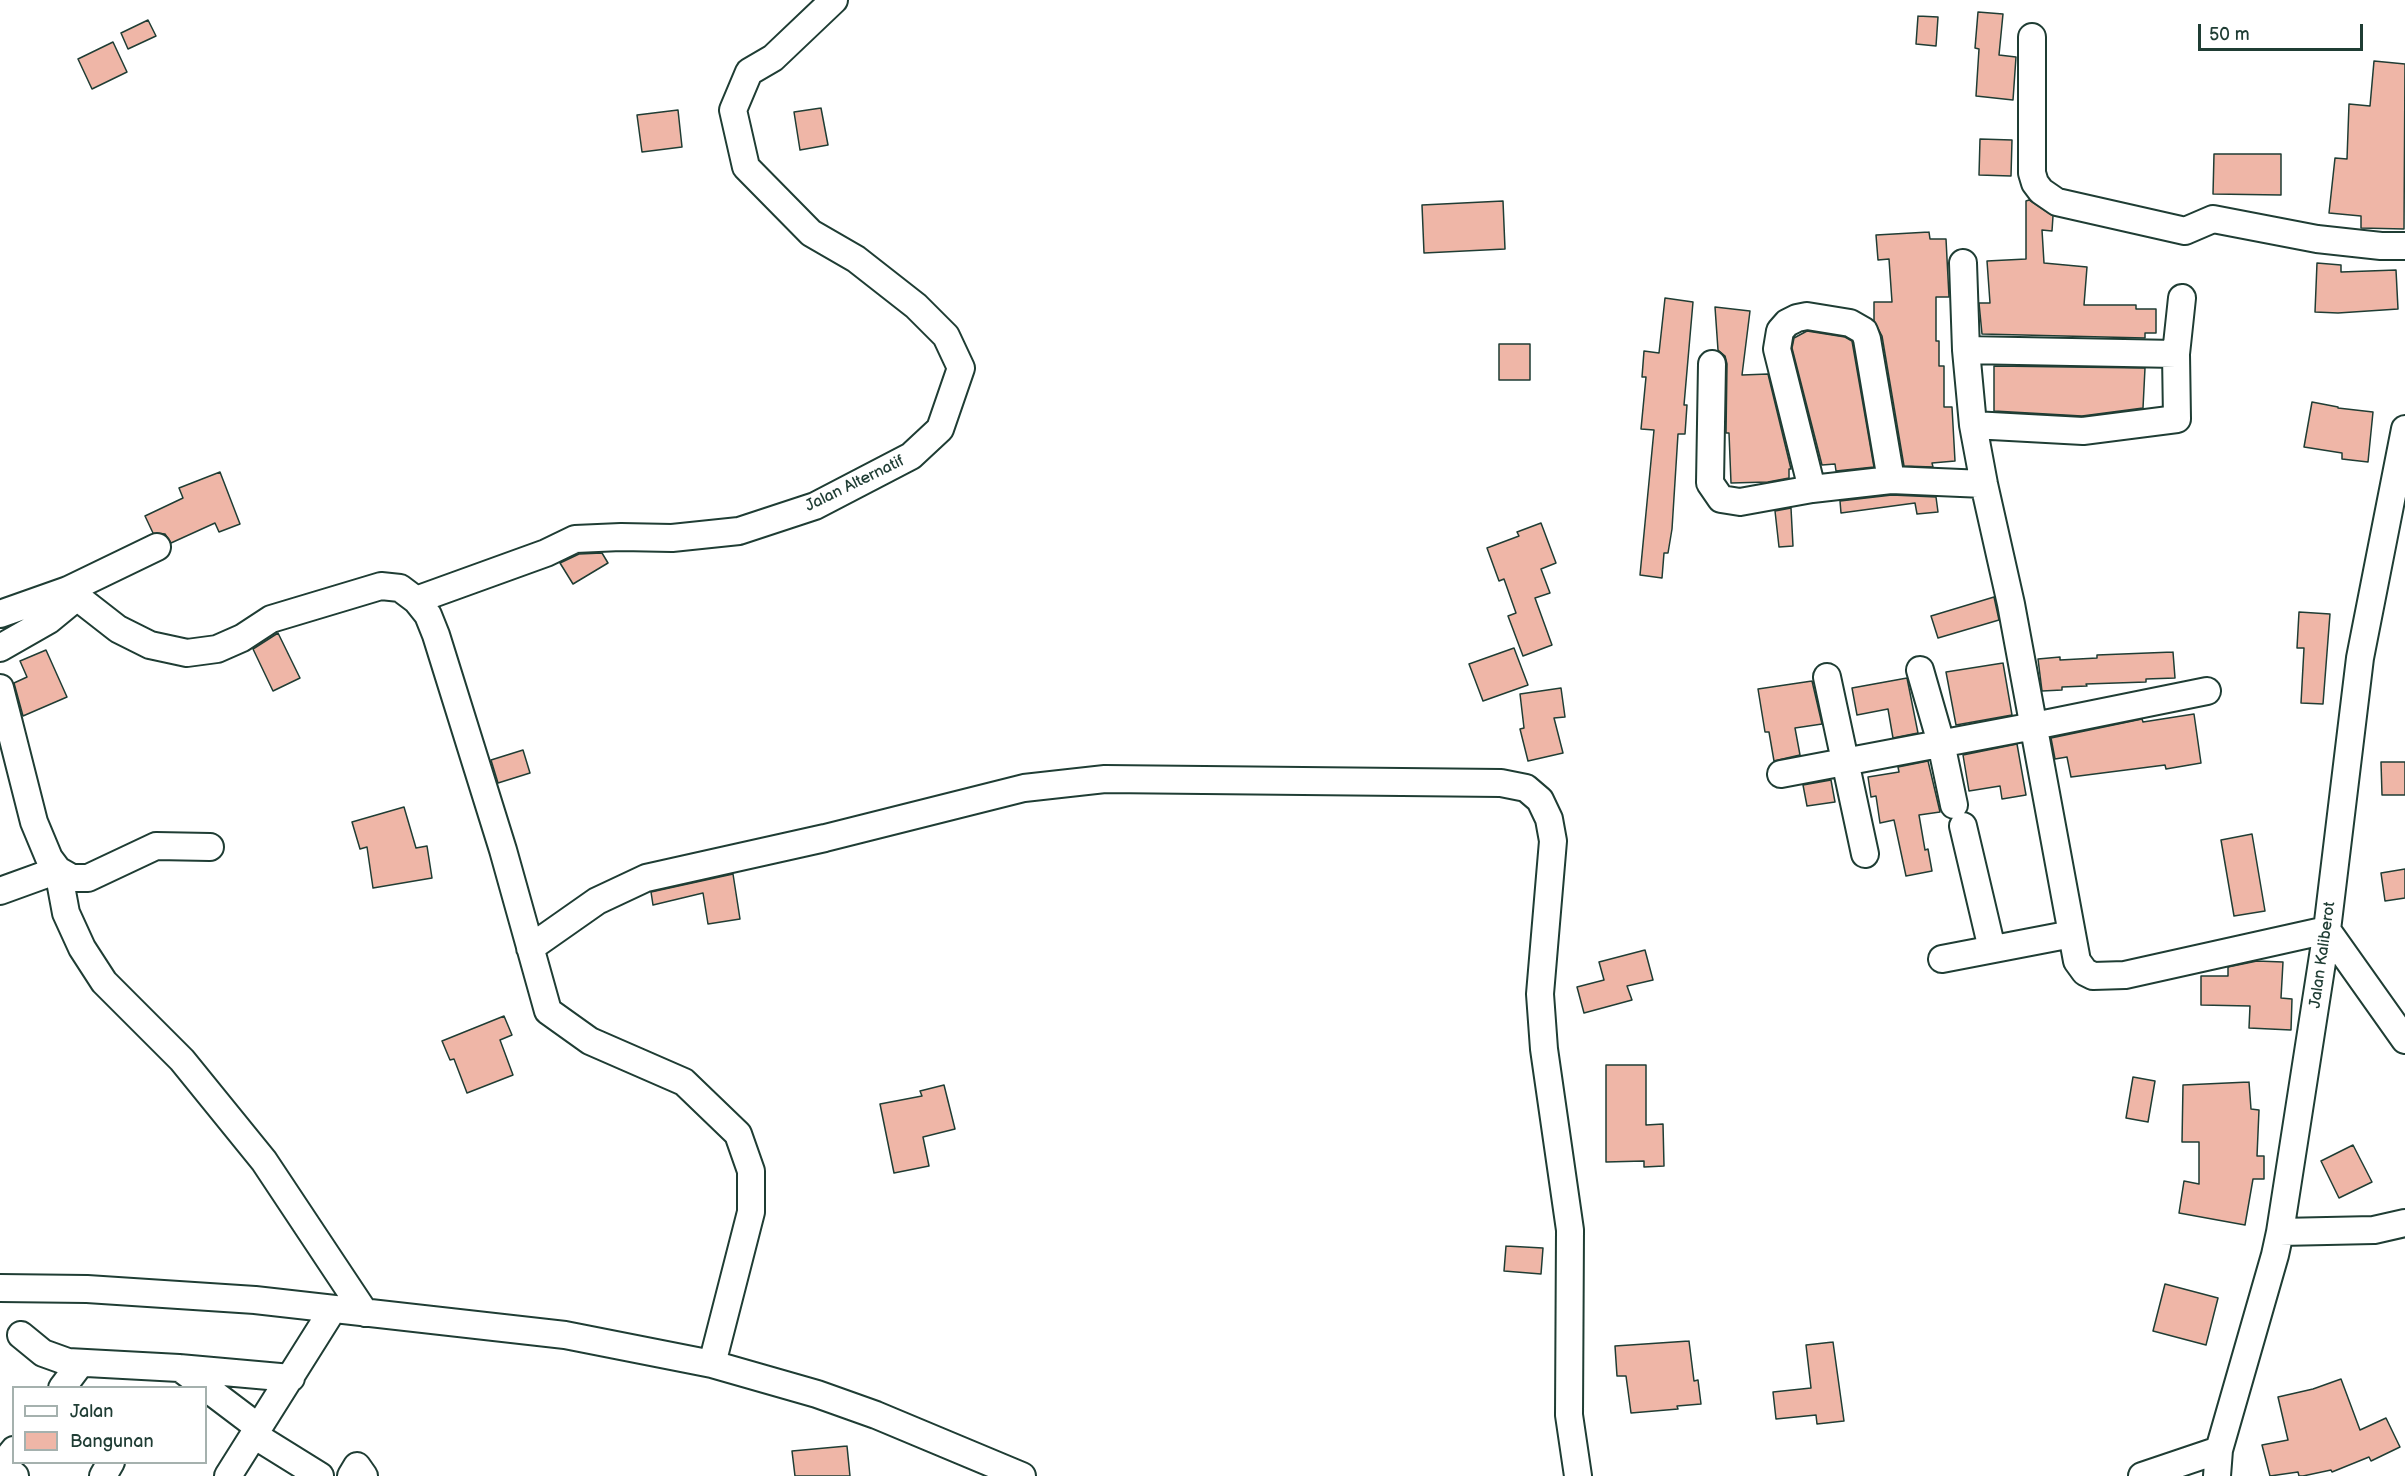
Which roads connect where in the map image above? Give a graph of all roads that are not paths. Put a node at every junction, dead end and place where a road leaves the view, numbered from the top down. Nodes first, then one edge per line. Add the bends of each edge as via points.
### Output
1 (834, 0) edge
2 (2032, 37) dead end
3 (2405, 246) edge
4 (1963, 263) dead end
5 (2182, 298) dead end
6 (1966, 350) junction
7 (2176, 354) junction
8 (1712, 364) dead end
9 (1973, 425) junction
10 (2405, 429) edge
11 (1891, 480) junction
12 (1984, 484) junction
13 (1812, 489) junction
14 (157, 547) dead end
15 (72, 594) junction
16 (416, 600) junction
17 (0, 614) edge
18 (0, 648) edge
19 (1920, 670) dead end
20 (1827, 677) dead end
21 (0, 688) edge
22 (2207, 691) dead end
23 (2034, 726) junction
24 (1941, 743) junction
25 (1845, 762) junction
26 (1781, 774) dead end
27 (210, 847) dead end
28 (1865, 854) dead end
29 (58, 870) junction
30 (0, 891) edge
31 (2327, 930) junction
32 (2072, 934) junction
33 (530, 948) junction
34 (1992, 950) junction
35 (1942, 959) dead end
36 (2405, 1040) edge
37 (2405, 1223) edge
38 (2280, 1232) junction
39 (0, 1288) edge
40 (333, 1309) junction
41 (365, 1312) junction
42 (21, 1335) dead end
43 (80, 1364) junction
44 (712, 1364) junction
45 (170, 1374) edge
46 (291, 1378) junction
47 (64, 1386) edge
48 (188, 1386) edge
49 (207, 1399) edge
50 (256, 1431) junction
51 (2219, 1450) junction
52 (12, 1453) edge
53 (15, 1476) edge
54 (228, 1476) edge
55 (320, 1476) edge
56 (351, 1476) edge
57 (364, 1476) edge
58 (1022, 1476) edge
59 (1578, 1476) edge
60 (2142, 1476) edge
61 (2217, 1476) edge

1 - 16 street, Jalan Alternatif via 773,58 749,72 733,110 746,167 812,233 856,259 899,292 946,336 961,368 940,429 911,456 815,506 740,531 672,538 575,539
2 - 3 street via 2032,173 2041,191 2057,202 2185,231 2213,219 2317,239
4 - 6 street
5 - 7 street
6 - 7 street
6 - 9 street
7 - 9 street via 2177,419 2083,431
8 - 13 street via 1709,470 1714,491 1721,499 1740,502
9 - 12 street
10 - 31 street, Jalan Kaliberot via 2360,658
11 - 12 street
11 - 13 street
11 - 13 street via 1868,339 1850,323 1807,316 1787,323 1780,331 1777,349
12 - 23 street
14 - 15 street
15 - 16 street via 118,629 150,645 187,653 217,649 271,619 381,586 400,588
15 - 17 street
15 - 18 street via 49,620
16 - 33 street via 436,635
19 - 24 street
20 - 25 street
21 - 29 street via 34,822
22 - 23 street
23 - 24 street
23 - 32 street
24 - 25 street
24 - 34 street
25 - 26 street
25 - 28 street
27 - 29 street via 156,846 88,878 72,878
29 - 30 street
29 - 41 street via 66,913 104,982 182,1060 264,1161
31 - 32 street via 2107,976 2085,972
31 - 36 street
31 - 38 street, Jalan Kaliberot
32 - 34 street
33 - 44 street via 548,1011 590,1041 684,1082 738,1134 751,1171 751,1212
33 - 59 street via 597,901 646,878 1024,788 1105,779 1501,783 1526,788 1539,800 1549,819 1553,841 1540,994 1570,1230 1569,1414
34 - 35 street
37 - 38 street via 2374,1230
38 - 51 street, Jalan Kaliberot
39 - 40 street via 87,1289
40 - 41 street
40 - 46 street
41 - 44 street via 565,1335
42 - 43 street via 43,1353
43 - 45 street
43 - 47 street
44 - 58 street via 876,1415
45 - 46 street
45 - 48 street
46 - 50 street
49 - 50 street
50 - 54 street
50 - 55 street
51 - 60 street
51 - 61 street, Jalan Kaliberot
52 - 53 street via 2,1466
56 - 57 street via 357,1466

